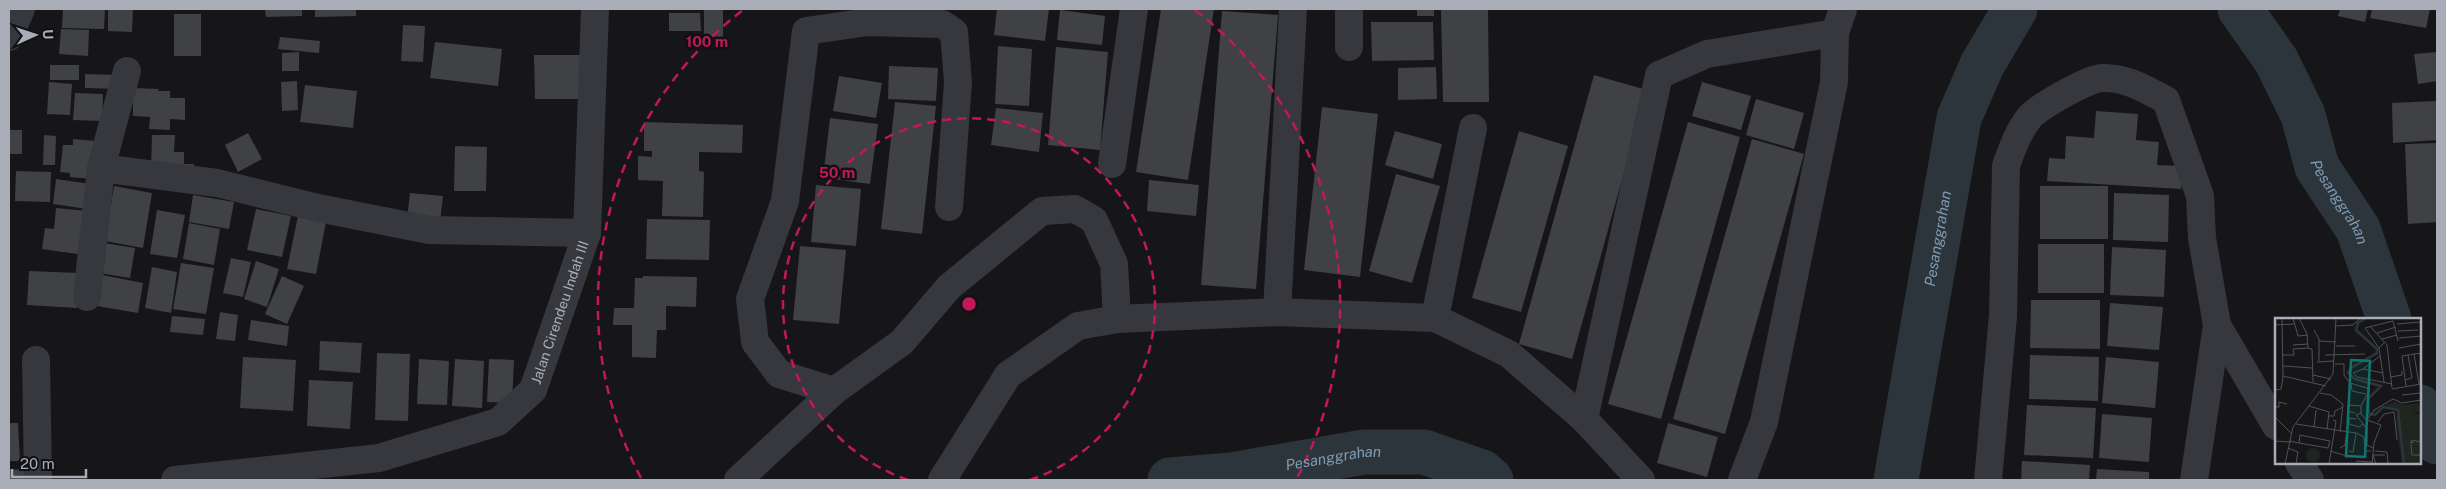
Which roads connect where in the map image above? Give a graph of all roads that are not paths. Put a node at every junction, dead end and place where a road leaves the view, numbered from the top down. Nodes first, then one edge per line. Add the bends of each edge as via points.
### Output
1 (21, 9) edge
2 (596, 9) edge
3 (1134, 9) edge
4 (1293, 9) edge
5 (1349, 9) edge
6 (1839, 21) edge
7 (9, 36) edge
8 (1349, 47) dead end
9 (127, 71) dead end
10 (1473, 128) dead end
11 (1112, 164) dead end
12 (101, 168) junction
13 (948, 207) dead end
14 (587, 233) junction
15 (87, 297) dead end
16 (1277, 312) junction
17 (1434, 318) junction
18 (1117, 319) junction
19 (2217, 325) junction
20 (36, 360) dead end
21 (834, 391) junction
22 (1584, 419) junction
23 (2275, 424) edge
24 (2300, 464) edge
25 (38, 480) edge
26 (175, 480) edge
27 (738, 480) edge
28 (942, 480) edge
29 (1642, 480) edge
30 (1742, 480) edge
31 (1988, 480) edge
32 (2194, 480) edge
33 (2310, 480) edge

1 - 7 street
2 - 14 street, Jalan Cirendeu Indah III
3 - 11 street
4 - 16 street
5 - 8 street
6 - 22 street via 1707,54 1659,75
6 - 30 street via 1834,82 1764,422
9 - 12 street
10 - 17 street
12 - 14 street via 217,184 429,230
12 - 15 street
13 - 21 street via 958,82 954,32 942,24 868,22 806,31 785,201 750,299 755,342 779,374
14 - 26 street, Jalan Cirendeu Indah III via 533,390 498,422 379,458
16 - 17 street
16 - 18 street
17 - 22 street via 1509,354
18 - 21 street via 1114,264 1094,220 1075,209 1042,211 950,287 902,342
18 - 28 street via 1078,326 1008,375
19 - 23 street
19 - 31 street via 2202,238 2200,196 2166,100 2132,82 2100,77 2066,92 2030,116 2014,143 2006,166 2002,316
19 - 32 street
20 - 25 street
21 - 27 street
22 - 29 street
24 - 33 street

